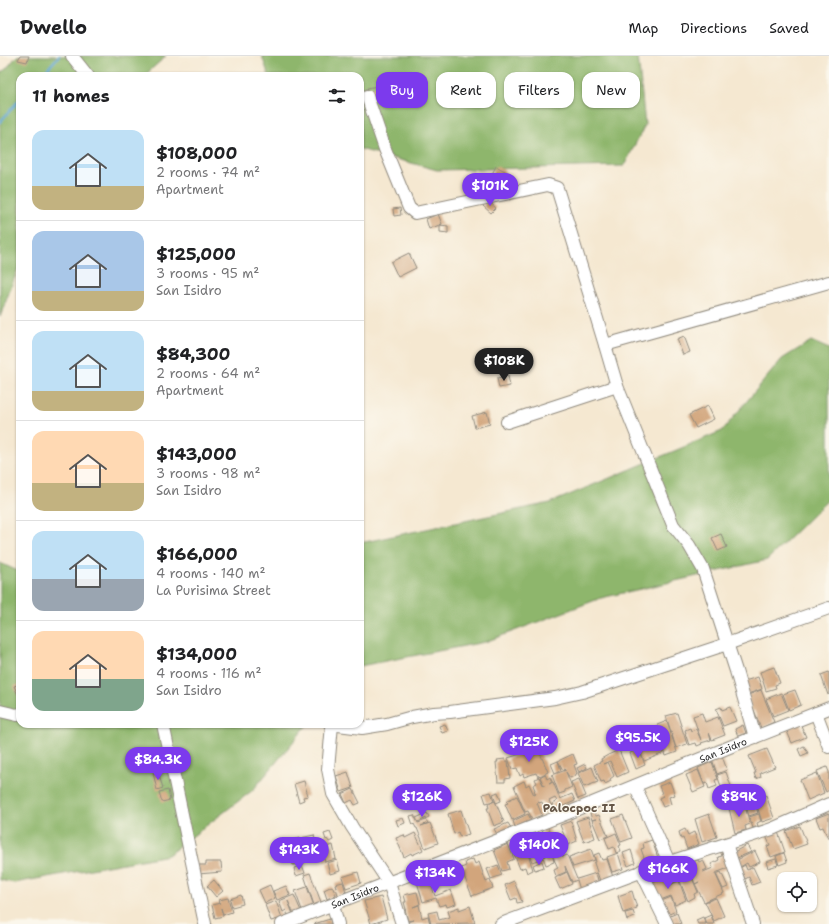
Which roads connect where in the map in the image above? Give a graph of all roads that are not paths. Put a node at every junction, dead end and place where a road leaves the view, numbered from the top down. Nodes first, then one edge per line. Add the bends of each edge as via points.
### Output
1 (72, 56) edge
2 (85, 72) edge
3 (367, 96) dead end
4 (829, 282) edge
5 (605, 345) junction
6 (617, 386) junction
7 (507, 422) dead end
8 (829, 608) edge
9 (727, 644) junction
10 (829, 708) edge
11 (0, 711) edge
12 (816, 713) junction
13 (16, 715) edge
14 (164, 728) edge
15 (331, 728) edge
16 (364, 728) edge
17 (755, 737) junction
18 (829, 747) edge
19 (635, 786) junction
20 (829, 804) edge
21 (726, 844) junction
22 (669, 862) junction
23 (641, 871) junction
24 (389, 883) junction
25 (333, 905) junction
26 (205, 924) edge
27 (282, 924) edge
28 (338, 924) edge
29 (402, 924) edge
30 (501, 924) edge
31 (666, 924) edge
32 (753, 924) edge

1 - 2 street
3 - 5 street via 385,149 409,208 415,214 548,186 557,188
4 - 5 street
5 - 6 street
6 - 7 street
6 - 9 street via 673,525 703,569
8 - 9 street
9 - 16 street via 582,692 555,698 434,713
9 - 17 street
10 - 12 street, San Isidro
11 - 13 street
12 - 17 street, San Isidro
12 - 18 street
14 - 26 street
15 - 24 street via 328,770 333,794
17 - 19 street, San Isidro
19 - 22 street
19 - 24 street, San Isidro
20 - 21 street via 772,829
21 - 22 street
21 - 32 street
22 - 23 street
23 - 30 street
23 - 31 street
24 - 25 street, San Isidro
24 - 29 street
25 - 27 street, San Isidro
25 - 28 street

